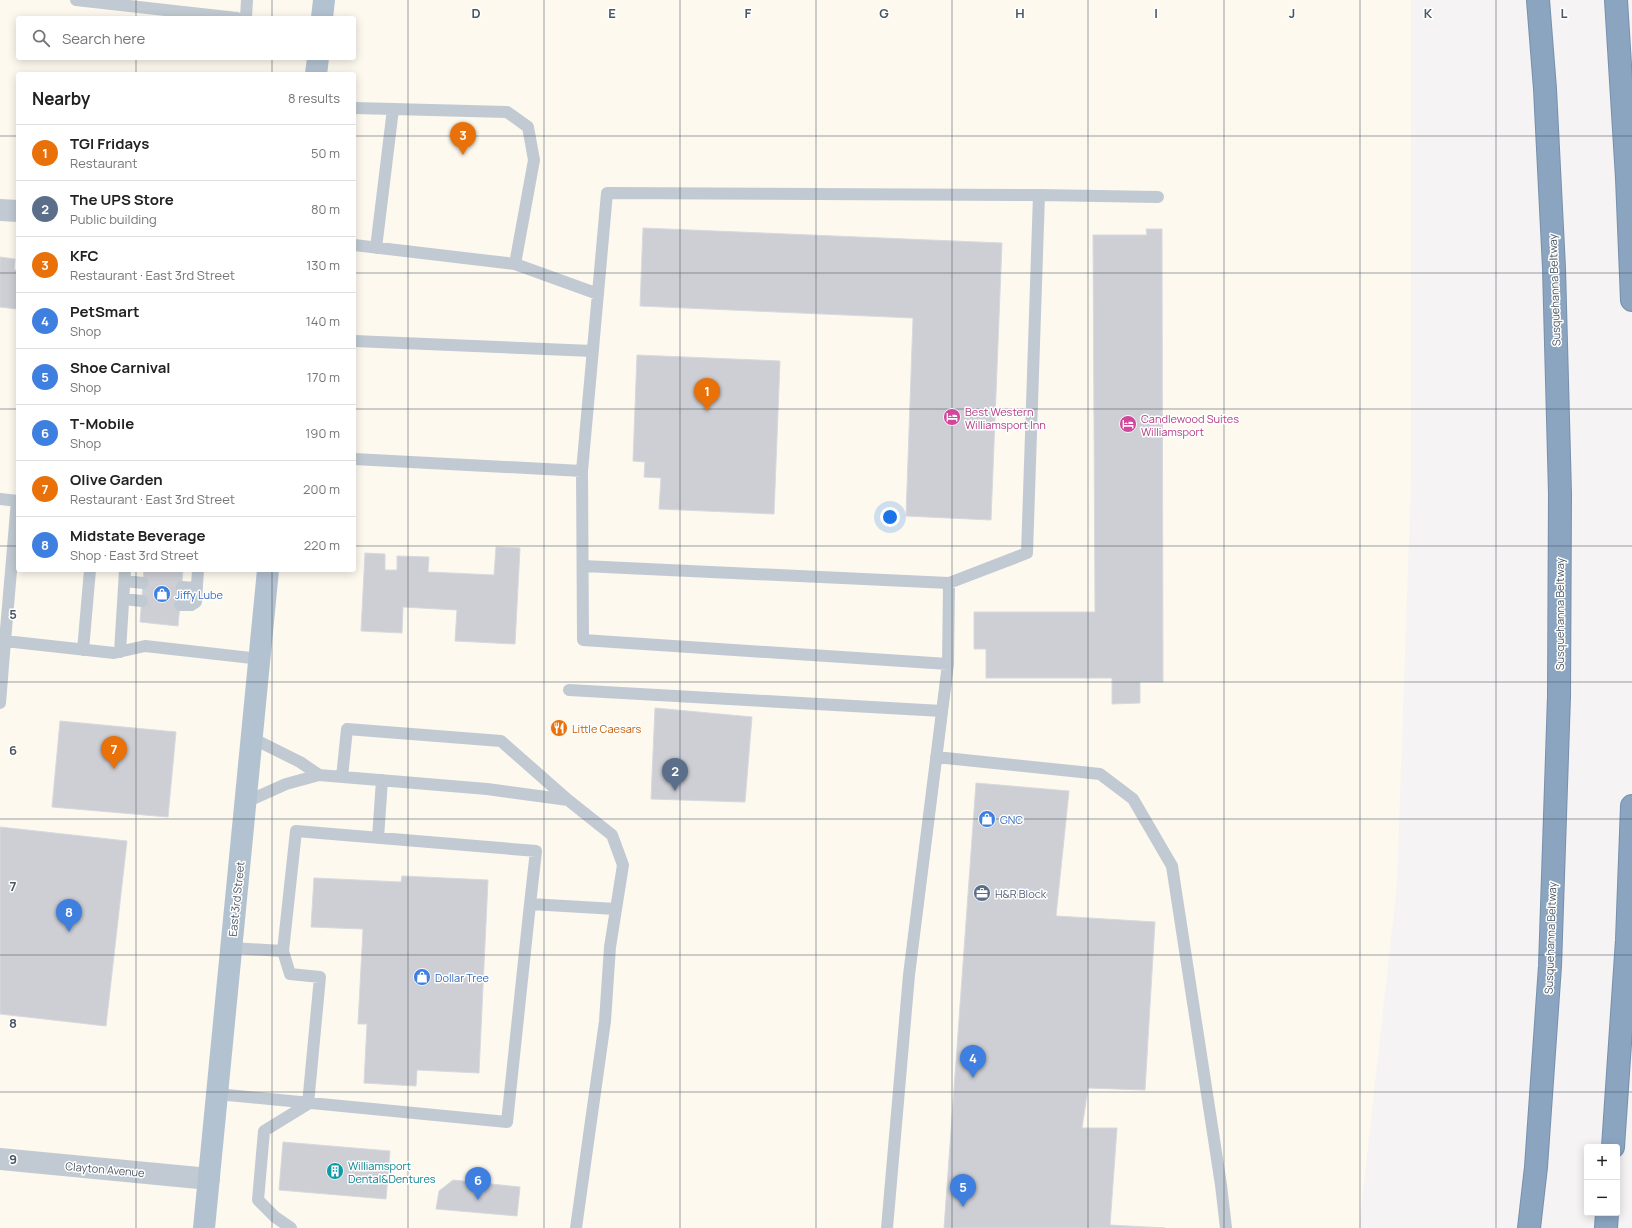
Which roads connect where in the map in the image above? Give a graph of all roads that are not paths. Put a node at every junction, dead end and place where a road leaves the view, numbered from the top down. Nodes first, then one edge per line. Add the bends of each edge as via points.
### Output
1 (76, 0) edge
2 (248, 0) edge
3 (324, 0) edge
4 (1538, 0) edge
5 (1616, 0) edge
6 (219, 16) edge
7 (246, 16) edge
8 (322, 16) edge
9 (318, 60) edge
10 (316, 72) edge
11 (356, 108) edge
12 (392, 109) junction
13 (1039, 195) junction
14 (1158, 197) dead end
15 (0, 210) edge
16 (16, 211) edge
17 (356, 245) edge
18 (376, 248) junction
19 (515, 264) junction
20 (598, 294) junction
21 (1632, 300) edge
22 (356, 341) edge
23 (593, 351) junction
24 (356, 459) edge
25 (582, 471) junction
26 (0, 499) edge
27 (16, 501) edge
28 (16, 523) edge
29 (582, 566) junction
30 (90, 572) edge
31 (198, 572) edge
32 (268, 572) edge
33 (125, 575) edge
34 (143, 583) dead end
35 (949, 583) junction
36 (182, 587) dead end
37 (197, 588) junction
38 (124, 599) junction
39 (142, 601) dead end
40 (180, 605) dead end
41 (5, 641) junction
42 (83, 650) junction
43 (120, 652) junction
44 (260, 659) junction
45 (948, 664) junction
46 (569, 690) dead end
47 (0, 703) edge
48 (942, 710) junction
49 (252, 738) junction
50 (936, 757) junction
51 (318, 775) junction
52 (342, 777) junction
53 (382, 780) junction
54 (568, 800) junction
55 (246, 802) junction
56 (1632, 806) edge
57 (378, 838) junction
58 (530, 904) junction
59 (616, 909) junction
60 (232, 948) junction
61 (283, 951) junction
62 (217, 1094) junction
63 (308, 1104) junction
64 (1613, 1144) edge
65 (0, 1159) edge
66 (209, 1179) junction
67 (1607, 1216) edge
68 (204, 1228) edge
69 (291, 1228) edge
70 (576, 1228) edge
71 (887, 1228) edge
72 (1226, 1228) edge
73 (1529, 1228) edge
74 (1606, 1228) edge

1 - 6 lane
2 - 7 lane
3 - 8 main road
4 - 73 highway, Susquehanna Beltway via 1554,268 1560,502 1559,696 1550,966 1536,1168
5 - 21 highway
9 - 10 main road
11 - 12 lane
12 - 18 lane
12 - 19 lane via 507,112 528,127 534,160
13 - 14 lane
13 - 20 lane via 608,193
13 - 35 lane via 1027,553
15 - 16 street
17 - 18 lane
18 - 19 lane
19 - 20 lane
20 - 23 lane
22 - 23 lane
23 - 25 lane
24 - 25 lane
25 - 29 lane
26 - 27 lane
28 - 41 lane
29 - 35 lane
29 - 45 lane via 583,640
30 - 42 lane
31 - 37 lane
32 - 44 main road, East 3rd Street
33 - 34 lane
33 - 38 lane
35 - 45 lane
36 - 37 lane
37 - 40 lane via 196,602 191,605
38 - 39 lane
38 - 43 lane
41 - 42 lane
41 - 47 lane
42 - 43 lane
43 - 44 lane via 145,646
44 - 49 main road, East 3rd Street
45 - 48 lane
46 - 48 lane
48 - 50 lane
49 - 51 lane via 300,762
49 - 55 main road, East 3rd Street
50 - 71 lane via 909,975
50 - 72 lane via 1100,774 1133,799 1172,866
51 - 52 lane
51 - 55 lane via 286,784
52 - 53 lane
52 - 54 lane via 347,729 501,741
53 - 54 lane via 487,789
53 - 57 lane
54 - 59 lane via 612,835 623,865
55 - 60 main road, East 3rd Street
56 - 64 highway
57 - 58 lane via 536,851
57 - 61 lane via 296,831
58 - 59 lane
58 - 63 lane via 507,1122
59 - 70 lane via 604,1021
60 - 61 lane
60 - 62 main road, East 3rd Street
61 - 63 lane via 290,974 320,977
62 - 63 lane
62 - 66 main road, East 3rd Street
63 - 69 lane via 264,1131 258,1200
65 - 66 street, Clayton Avenue
66 - 68 main road, East 3rd Street
67 - 74 highway

